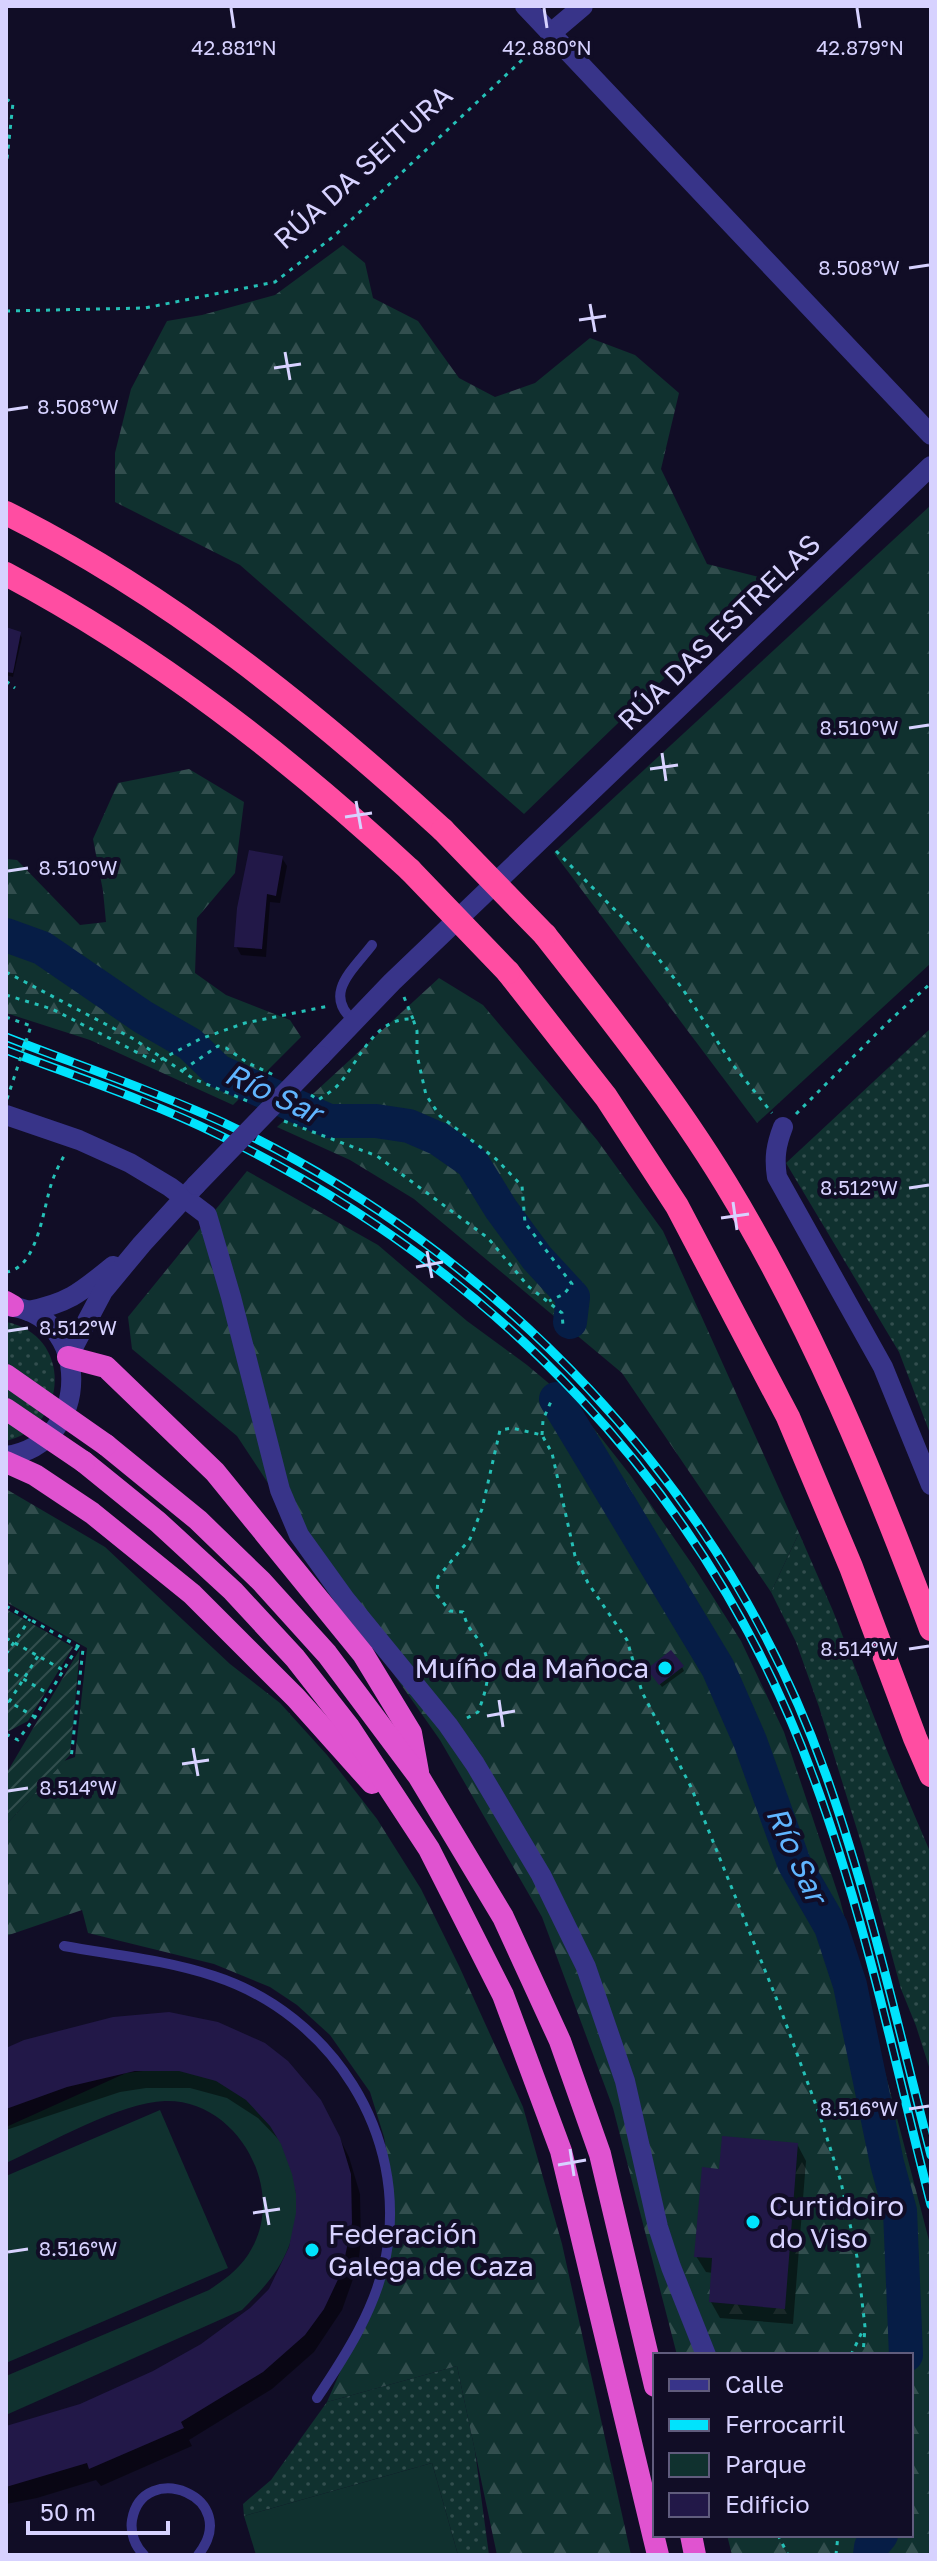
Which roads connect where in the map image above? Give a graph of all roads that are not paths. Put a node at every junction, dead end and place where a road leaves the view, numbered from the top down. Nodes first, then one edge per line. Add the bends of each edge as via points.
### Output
1 (525, 6) edge
2 (583, 6) edge
3 (550, 34) junction
4 (931, 435) edge
5 (931, 466) edge
6 (6, 513) edge
7 (6, 574) edge
8 (372, 945) dead end
9 (349, 1016) junction
10 (7, 1107) edge
11 (783, 1127) road end
12 (190, 1191) junction
13 (142, 1244) junction
14 (13, 1306) edge
15 (68, 1357) junction
16 (6, 1375) edge
17 (6, 1409) edge
18 (6, 1459) edge
19 (931, 1485) edge
20 (931, 1629) edge
21 (931, 1775) edge
22 (419, 1777) junction
23 (429, 1849) junction
24 (64, 1946) dead end
25 (705, 2353) edge
26 (653, 2378) edge
27 (317, 2398) dead end
28 (653, 2534) edge
29 (144, 2555) edge
30 (198, 2555) edge

1 - 3 street
2 - 3 street
3 - 4 street
5 - 9 street, RÚA DAS ESTRELAS via 544,838
6 - 20 highway, bridge via 184,620 283,692 443,830 545,935 674,1108 773,1266 834,1390
7 - 21 highway, bridge via 173,675 307,777 410,870 508,972 606,1097 685,1220 788,1417
8 - 9 lane via 339,989 339,1001
9 - 12 street, RÚA DAS ESTRELAS, bridge via 321,1056
10 - 12 street
11 - 19 street via 774,1161 777,1177 883,1367
12 - 13 street, RÚA DAS ESTRELAS
12 - 25 street via 207,1215 280,1490 299,1535 475,1764 541,1875 586,1967 625,2081 666,2254
13 - 14 street via 76,1296 57,1305
13 - 15 street via 93,1307
14 - 15 street via 44,1321
15 - 18 street via 71,1400 60,1424 43,1442
15 - 22 highway via 106,1367 215,1472 363,1654 411,1733
16 - 22 highway, bridge via 106,1445 198,1520 261,1581 327,1654
17 - 23 highway, bridge via 84,1462 233,1591 349,1727
18 - 23 highway via 92,1513 192,1594 296,1698
22 - 26 highway via 503,1917 560,2041 600,2154
23 - 28 highway via 503,1995 561,2151
24 - 27 lane via 178,1966 239,1986 324,2044 354,2084 381,2143 389,2197 386,2257 357,2336
29 - 30 lane via 134,2540 133,2516 146,2497 166,2488 187,2491 208,2514 209,2535

